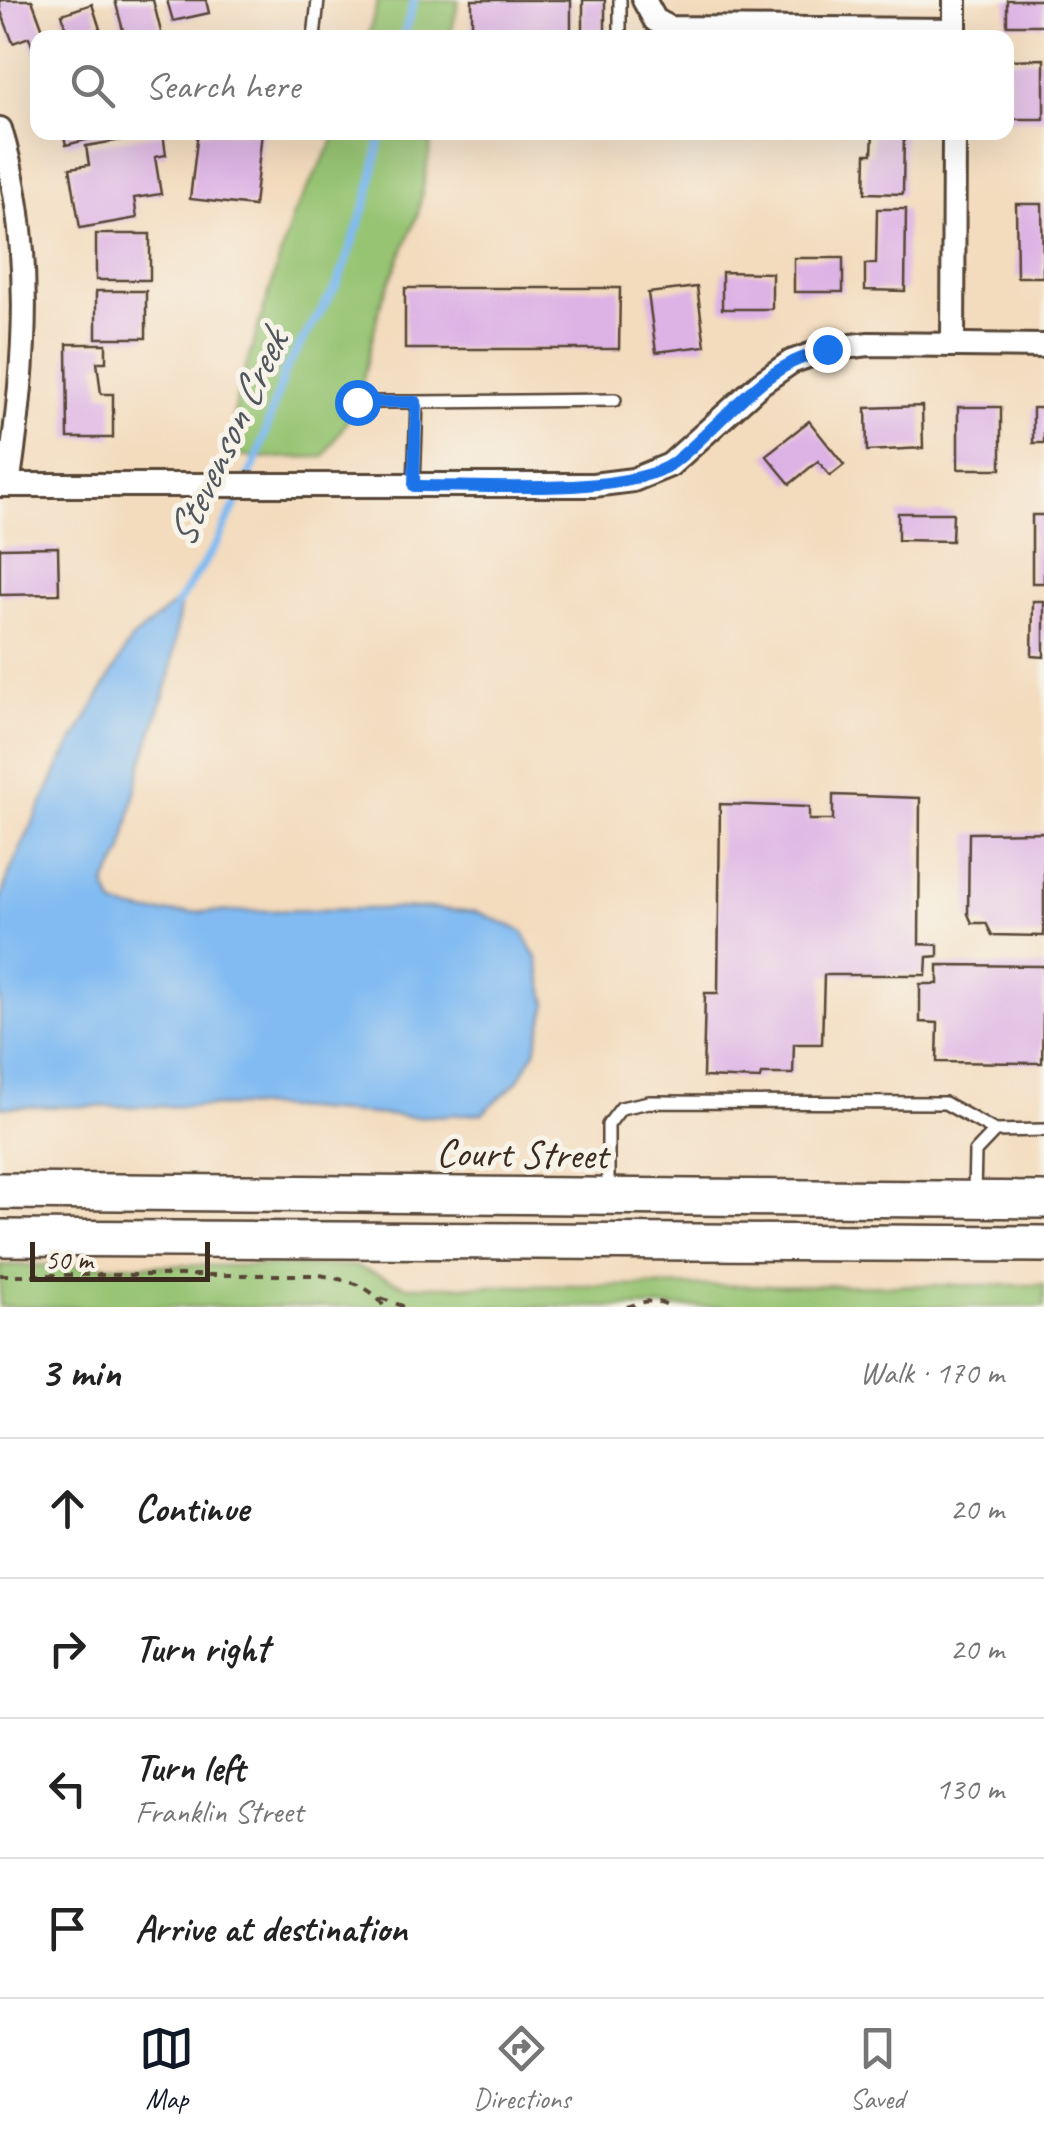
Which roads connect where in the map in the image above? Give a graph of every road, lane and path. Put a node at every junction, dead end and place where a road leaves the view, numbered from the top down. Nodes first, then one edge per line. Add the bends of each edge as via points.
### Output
1 (318, 0) edge
2 (620, 0) edge
3 (644, 0) edge
4 (955, 0) edge
5 (315, 30) edge
6 (620, 30) edge
7 (765, 30) edge
8 (955, 30) edge
9 (0, 129) edge
10 (954, 140) edge
11 (952, 345) junction
12 (1044, 346) edge
13 (615, 400) dead end
14 (357, 402) dead end
15 (416, 402) junction
16 (4, 485) edge
17 (414, 486) junction
18 (1044, 1130) edge
19 (995, 1131) junction
20 (0, 1192) edge
21 (621, 1198) junction
22 (974, 1200) junction
23 (1044, 1200) edge
24 (0, 1238) edge
25 (634, 1242) junction
26 (974, 1243) junction
27 (1044, 1244) edge
28 (0, 1275) edge
29 (379, 1297) junction
30 (384, 1307) edge
31 (405, 1307) edge
32 (627, 1307) edge
33 (672, 1307) edge

1 - 5 lane
2 - 6 lane
3 - 7 street via 655,20 670,28
4 - 8 street
9 - 16 street via 21,243 26,336
10 - 11 street
11 - 12 street
11 - 17 street via 855,346 791,362 670,465 633,480
13 - 15 lane
14 - 15 lane
15 - 17 lane
16 - 17 street
18 - 19 lane
19 - 21 lane via 945,1103 649,1102 621,1108 608,1125
19 - 22 lane via 975,1152
20 - 21 main road, Court Street
21 - 22 main road, Court Street
21 - 25 street
22 - 23 main road, Court Street
22 - 26 street
24 - 25 main road
25 - 26 main road
26 - 27 main road
28 - 29 path via 320,1275
29 - 30 path
29 - 31 path
32 - 33 path via 662,1301

